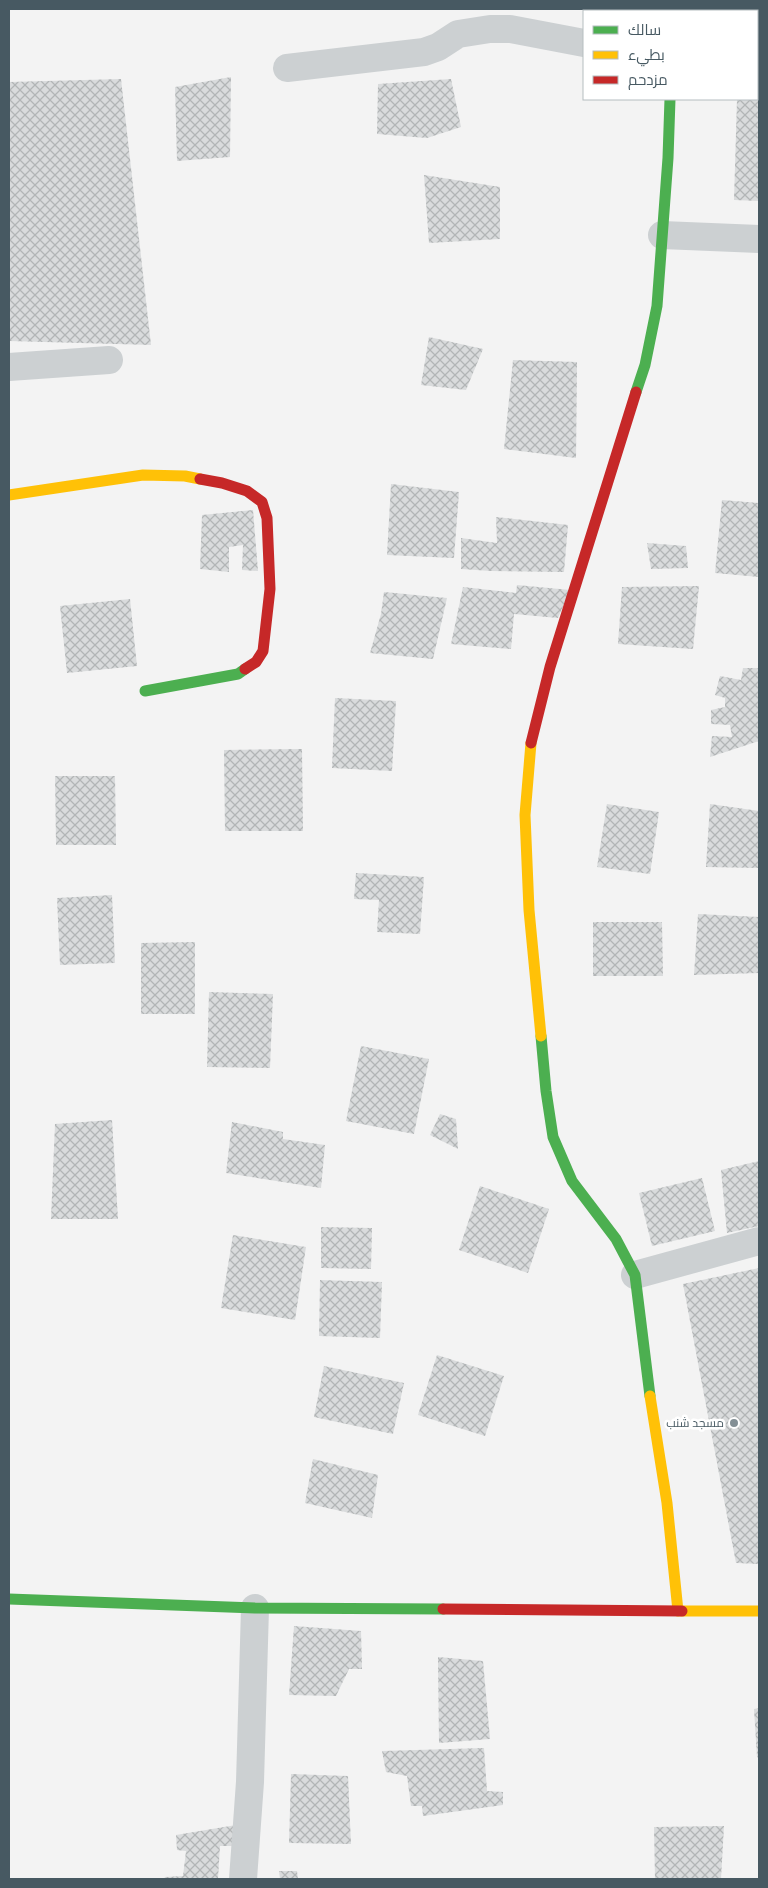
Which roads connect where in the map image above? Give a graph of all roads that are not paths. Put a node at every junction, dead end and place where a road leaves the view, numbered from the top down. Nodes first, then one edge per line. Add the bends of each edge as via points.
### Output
1 (583, 43) edge
2 (287, 68) dead end
3 (670, 100) edge
4 (662, 235) junction
5 (759, 239) edge
6 (109, 360) dead end
7 (9, 367) edge
8 (9, 495) edge
9 (145, 692) dead end
10 (759, 1241) edge
11 (635, 1275) junction
12 (9, 1599) edge
13 (255, 1608) junction
14 (678, 1611) junction
15 (759, 1612) edge
16 (243, 1879) edge

1 - 2 street via 510,29 490,29 458,34 424,52
3 - 4 street
4 - 5 street
4 - 11 street via 657,306 645,365 548,675 532,735 525,815 530,910 553,1137 572,1181 616,1239
6 - 7 street
8 - 9 street via 143,475 185,476 246,491 262,502 267,518 270,589 263,651 256,662 238,674
10 - 11 street
11 - 14 street via 667,1503
12 - 13 street
13 - 14 street
13 - 16 street via 250,1782
14 - 15 street

